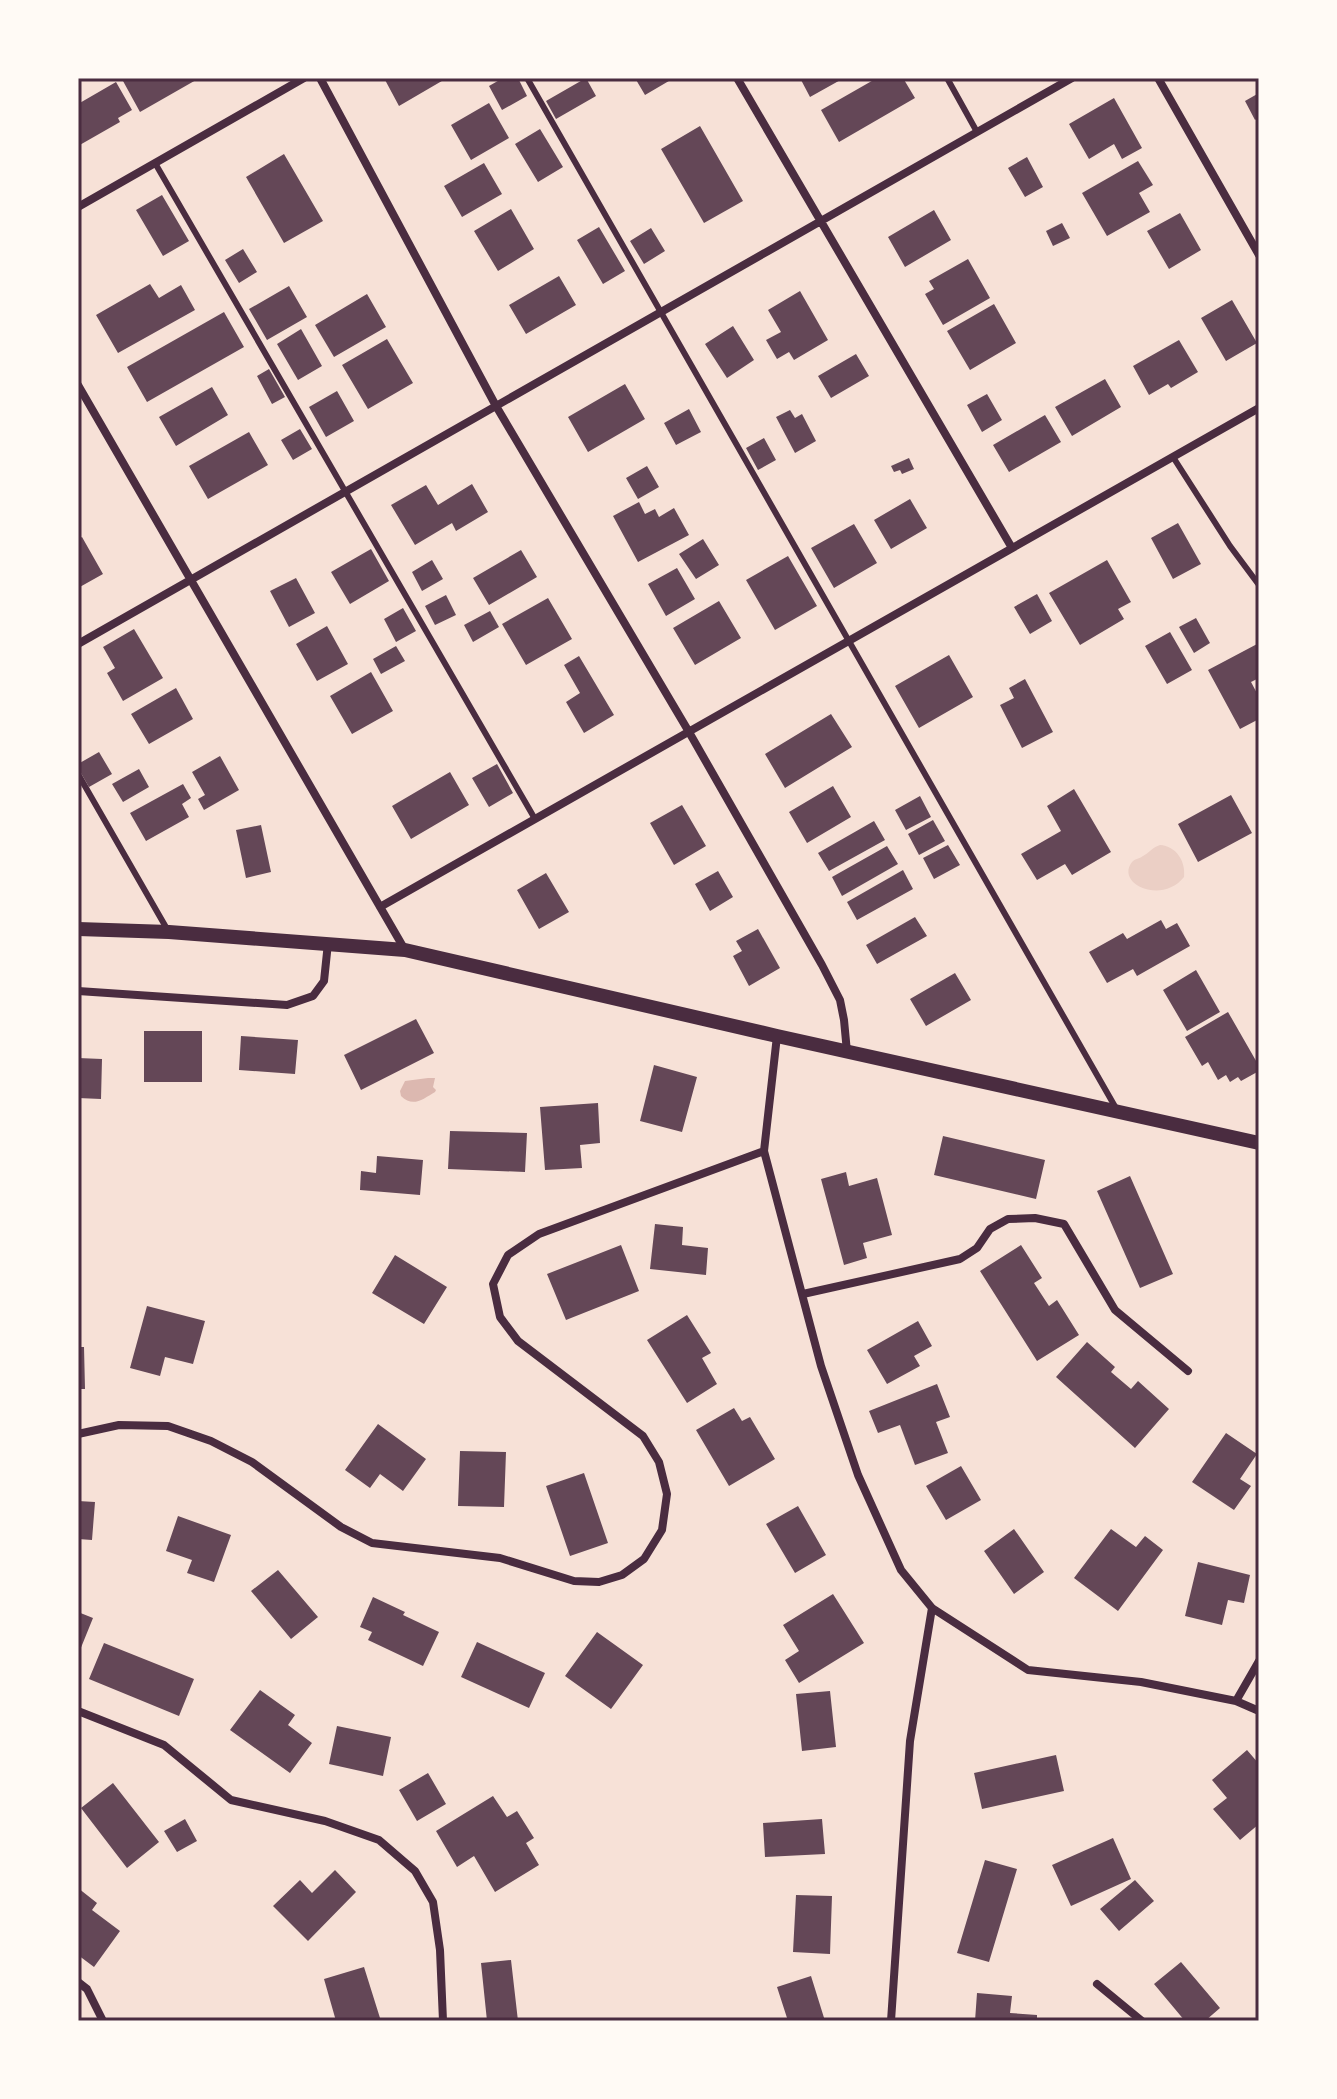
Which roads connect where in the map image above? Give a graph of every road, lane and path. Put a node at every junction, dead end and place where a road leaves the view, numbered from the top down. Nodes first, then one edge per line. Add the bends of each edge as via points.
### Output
1 (304, 78) edge
2 (320, 78) edge
3 (527, 78) edge
4 (737, 78) edge
5 (947, 78) edge
6 (1072, 78) edge
7 (1158, 78) edge
8 (977, 132) junction
9 (155, 163) junction
10 (78, 207) edge
11 (821, 221) junction
12 (1259, 255) edge
13 (661, 312) junction
14 (78, 385) edge
15 (496, 406) junction
16 (1259, 408) edge
17 (1173, 457) junction
18 (345, 492) junction
19 (1012, 548) junction
20 (191, 580) junction
21 (1259, 585) edge
22 (849, 641) junction
23 (78, 644) edge
24 (689, 732) junction
25 (78, 774) edge
26 (535, 819) junction
27 (380, 907) junction
28 (78, 929) edge
29 (169, 932) junction
30 (328, 943) junction
31 (405, 950) junction
32 (78, 991) edge
33 (777, 1036) junction
34 (847, 1052) junction
35 (1119, 1113) junction
36 (1259, 1143) edge
37 (764, 1151) junction
38 (803, 1294) junction
39 (1188, 1371) dead end
40 (78, 1434) edge
41 (932, 1608) junction
42 (1259, 1661) edge
43 (1236, 1701) junction
44 (78, 1711) edge
45 (1259, 1711) edge
46 (78, 1982) edge
47 (1097, 1984) dead end
48 (103, 2021) edge
49 (443, 2021) edge
50 (891, 2021) edge
51 (1142, 2021) edge

1 - 9 street
2 - 15 street
3 - 13 lane
4 - 11 street
5 - 8 lane
6 - 8 street
7 - 12 street
8 - 11 street
9 - 10 street
9 - 18 lane
11 - 13 street
11 - 19 street
13 - 15 street
13 - 22 lane
14 - 20 street
15 - 18 street
15 - 24 street
16 - 17 street
17 - 19 street
17 - 21 lane
18 - 20 street
18 - 26 lane
19 - 22 street
20 - 23 street
20 - 27 street
22 - 24 street
22 - 35 lane
24 - 26 street
24 - 34 street via 840,1000
25 - 29 lane
26 - 27 street
27 - 31 street
28 - 29 street
29 - 30 street
30 - 31 street
30 - 32 street via 324,981 313,996 287,1005
31 - 33 street
33 - 34 street
33 - 37 street
34 - 35 street
35 - 36 street
37 - 38 street
37 - 40 street via 539,1234 508,1255 493,1284 500,1317 518,1341 643,1436 659,1462 667,1494 662,1530 644,1559 622,1575 599,1582 574,1581 500,1558 372,1543 341,1527 252,1462 211,1441 168,1426 119,1425
38 - 39 street via 960,1259 1008,1219 1035,1218 1064,1224 1115,1310
38 - 41 street via 858,1475 901,1570
41 - 43 street via 1028,1670 1141,1682
41 - 50 street via 910,1741
42 - 43 street
43 - 45 street
44 - 49 street via 164,1745 231,1800 325,1821 379,1840 415,1871 433,1902
46 - 48 street
47 - 51 street

